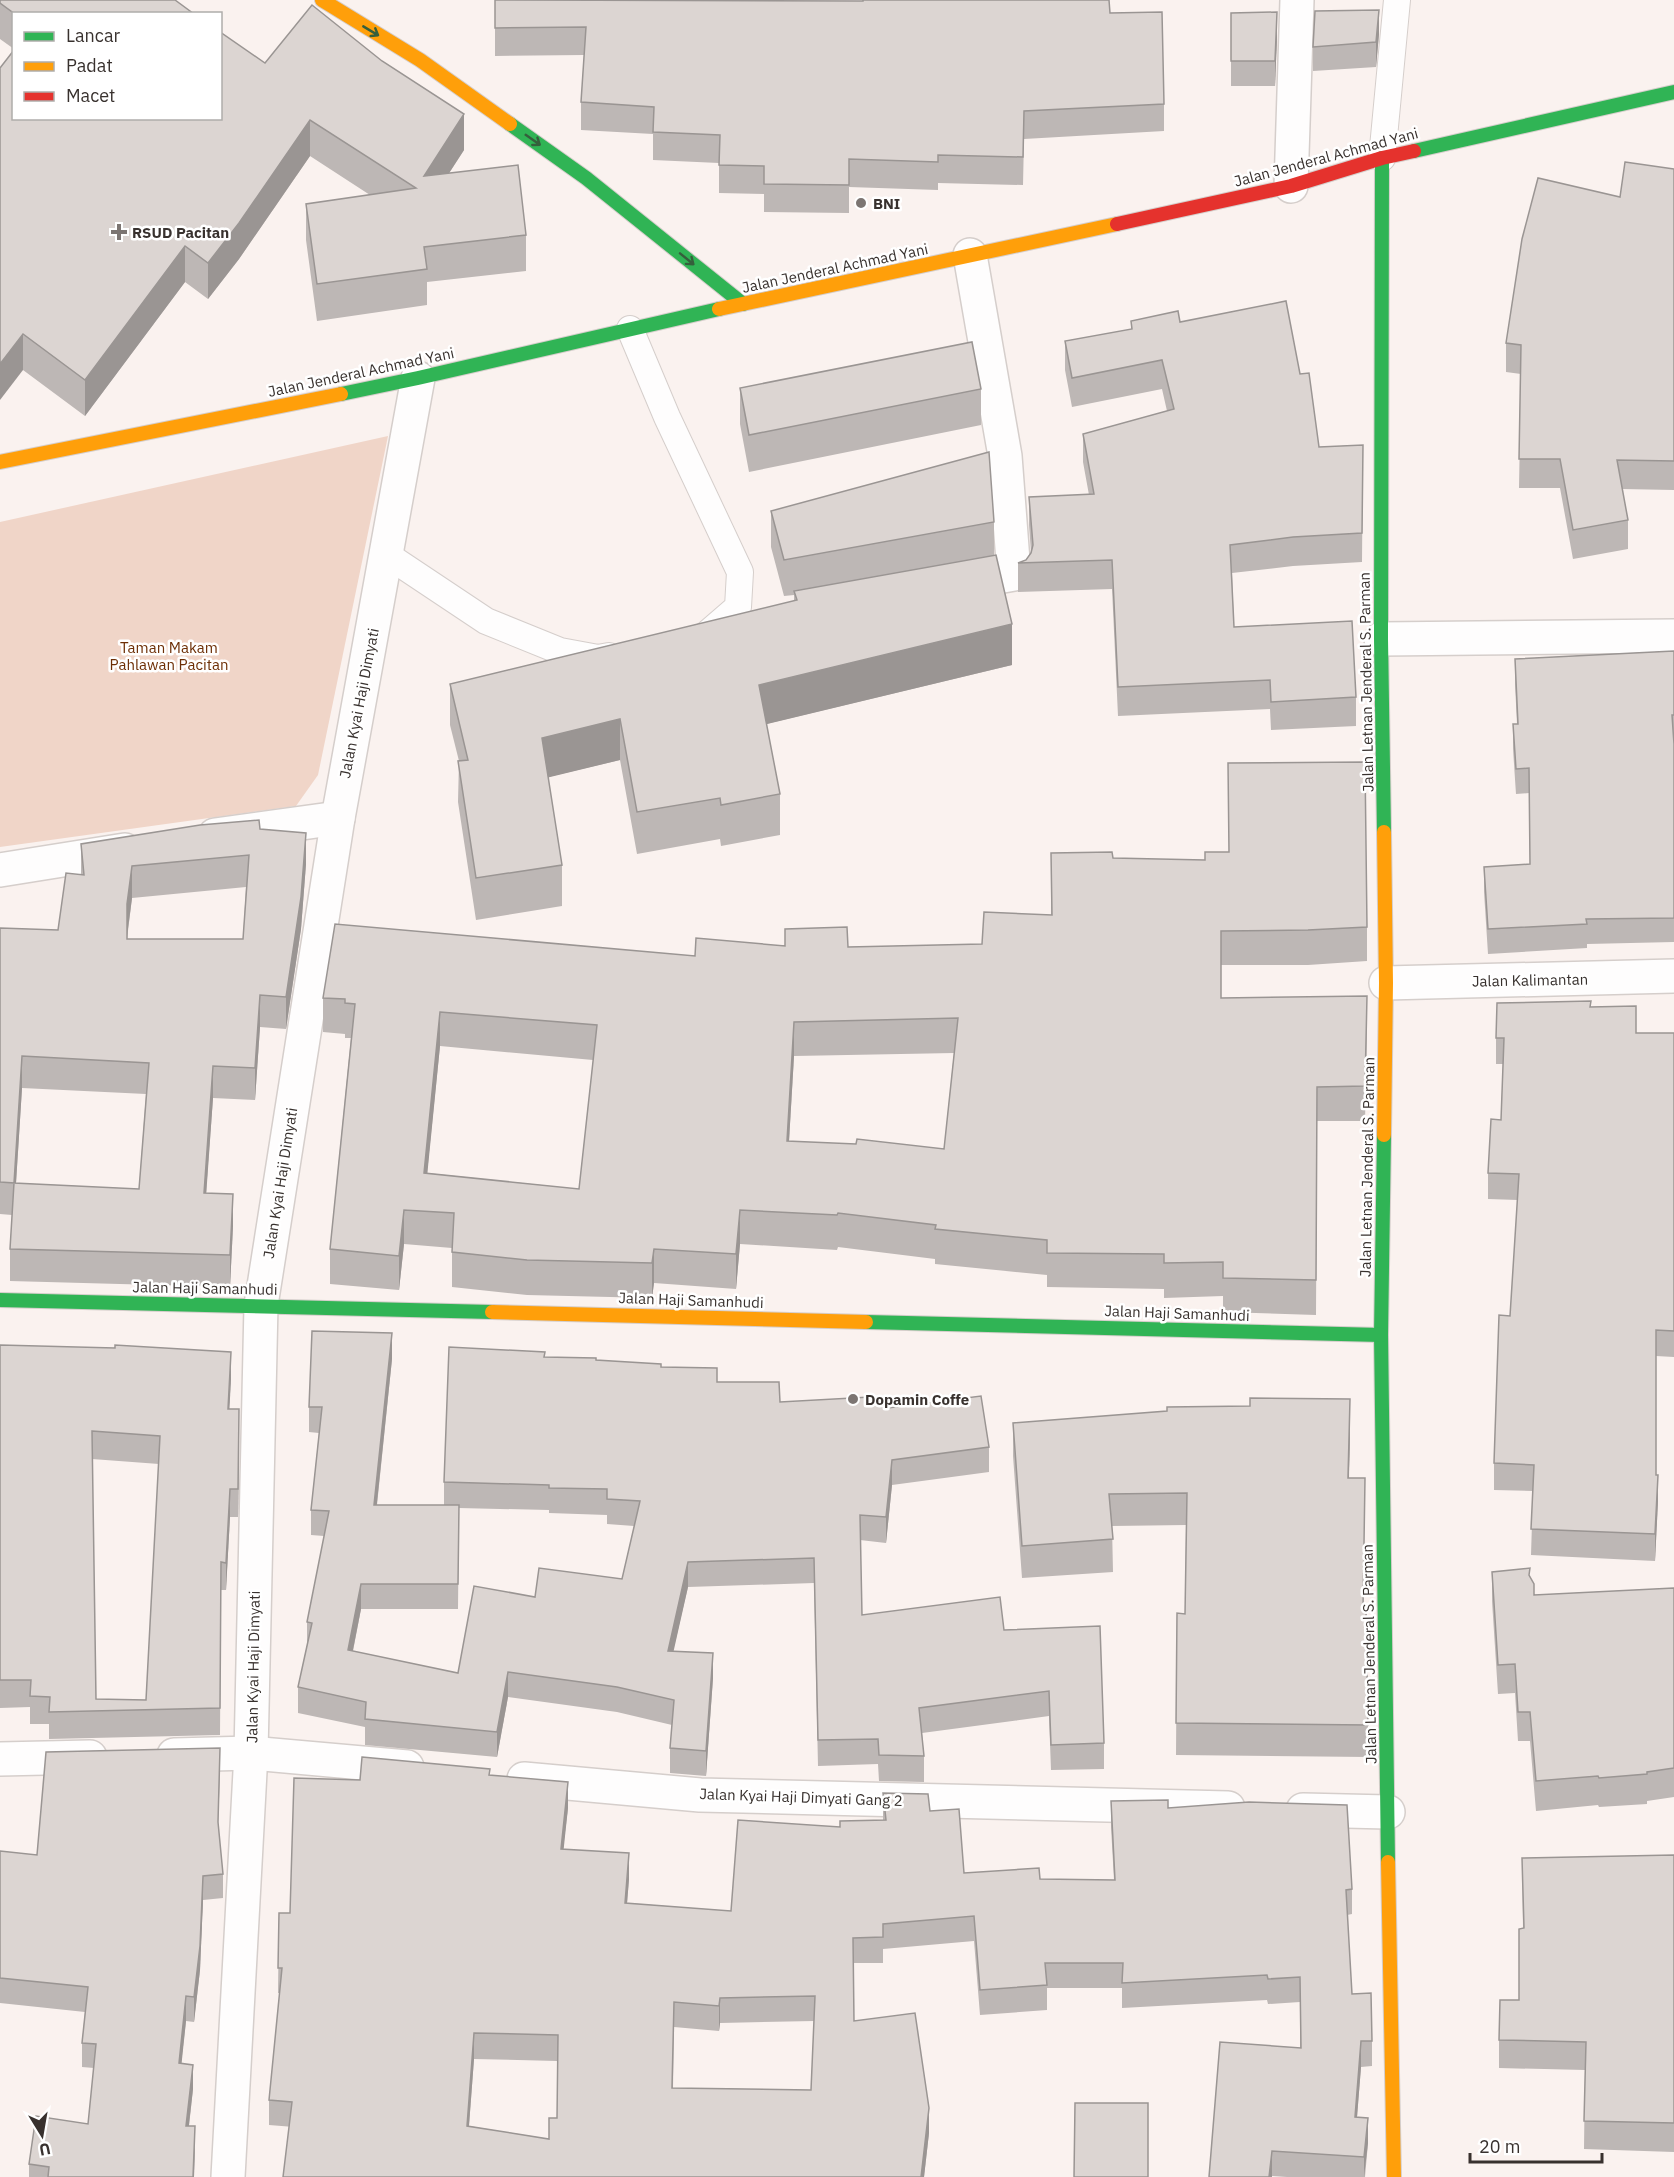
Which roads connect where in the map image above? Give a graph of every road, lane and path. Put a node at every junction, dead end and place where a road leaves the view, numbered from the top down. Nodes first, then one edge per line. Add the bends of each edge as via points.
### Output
1 (321, 0) edge
2 (1297, 0) edge
3 (1396, 0) edge
4 (1674, 92) edge
5 (1382, 158) junction
6 (1291, 186) junction
7 (970, 255) junction
8 (743, 304) junction
9 (630, 329) junction
10 (418, 378) junction
11 (0, 462) edge
12 (387, 555) junction
13 (935, 588) edge
14 (1674, 636) edge
15 (1381, 639) junction
16 (682, 643) edge
17 (629, 653) edge
18 (338, 818) junction
19 (188, 839) edge
20 (153, 845) edge
21 (0, 870) edge
22 (1674, 976) edge
23 (1386, 983) junction
24 (0, 1300) edge
25 (261, 1305) junction
26 (1381, 1335) junction
27 (251, 1753) junction
28 (0, 1759) edge
29 (440, 1771) edge
30 (499, 1776) edge
31 (1388, 1812) junction
32 (228, 2177) edge
33 (1394, 2177) edge

1 -> 8 street via 420,60 586,178
2 - 6 street
3 - 5 lane
4 - 5 street, Jalan Jenderal Achmad Yani
5 - 6 street, Jalan Jenderal Achmad Yani
5 - 15 street, Jalan Letnan Jenderal S. Parman
6 - 7 street, Jalan Jenderal Achmad Yani
7 - 8 street, Jalan Jenderal Achmad Yani
7 - 13 street via 1005,456 1014,574
8 - 9 street, Jalan Jenderal Achmad Yani
9 - 10 street, Jalan Jenderal Achmad Yani
9 - 16 lane via 740,572 738,607 704,638
10 - 11 street, Jalan Jenderal Achmad Yani
10 - 12 street, Jalan Kyai Haji Dimyati
12 - 17 lane via 496,626 560,651 598,658
12 - 18 street, Jalan Kyai Haji Dimyati
14 - 15 street
15 - 23 street, Jalan Letnan Jenderal S. Parman
18 - 19 street
18 - 25 street, Jalan Kyai Haji Dimyati
20 - 21 street
22 - 23 street, Jalan Kalimantan
23 - 26 street, Jalan Letnan Jenderal S. Parman
24 - 25 street, Jalan Haji Samanhudi
25 - 26 street, Jalan Haji Samanhudi
25 - 27 street, Jalan Kyai Haji Dimyati
26 - 31 street, Jalan Letnan Jenderal S. Parman
27 - 28 street
27 - 29 street
27 - 32 street, Jalan Kyai Haji Dimyati
30 - 31 street, Jalan Kyai Haji Dimyati Gang 2 via 700,1795
31 - 33 street, Jalan Letnan Jenderal S. Parman

